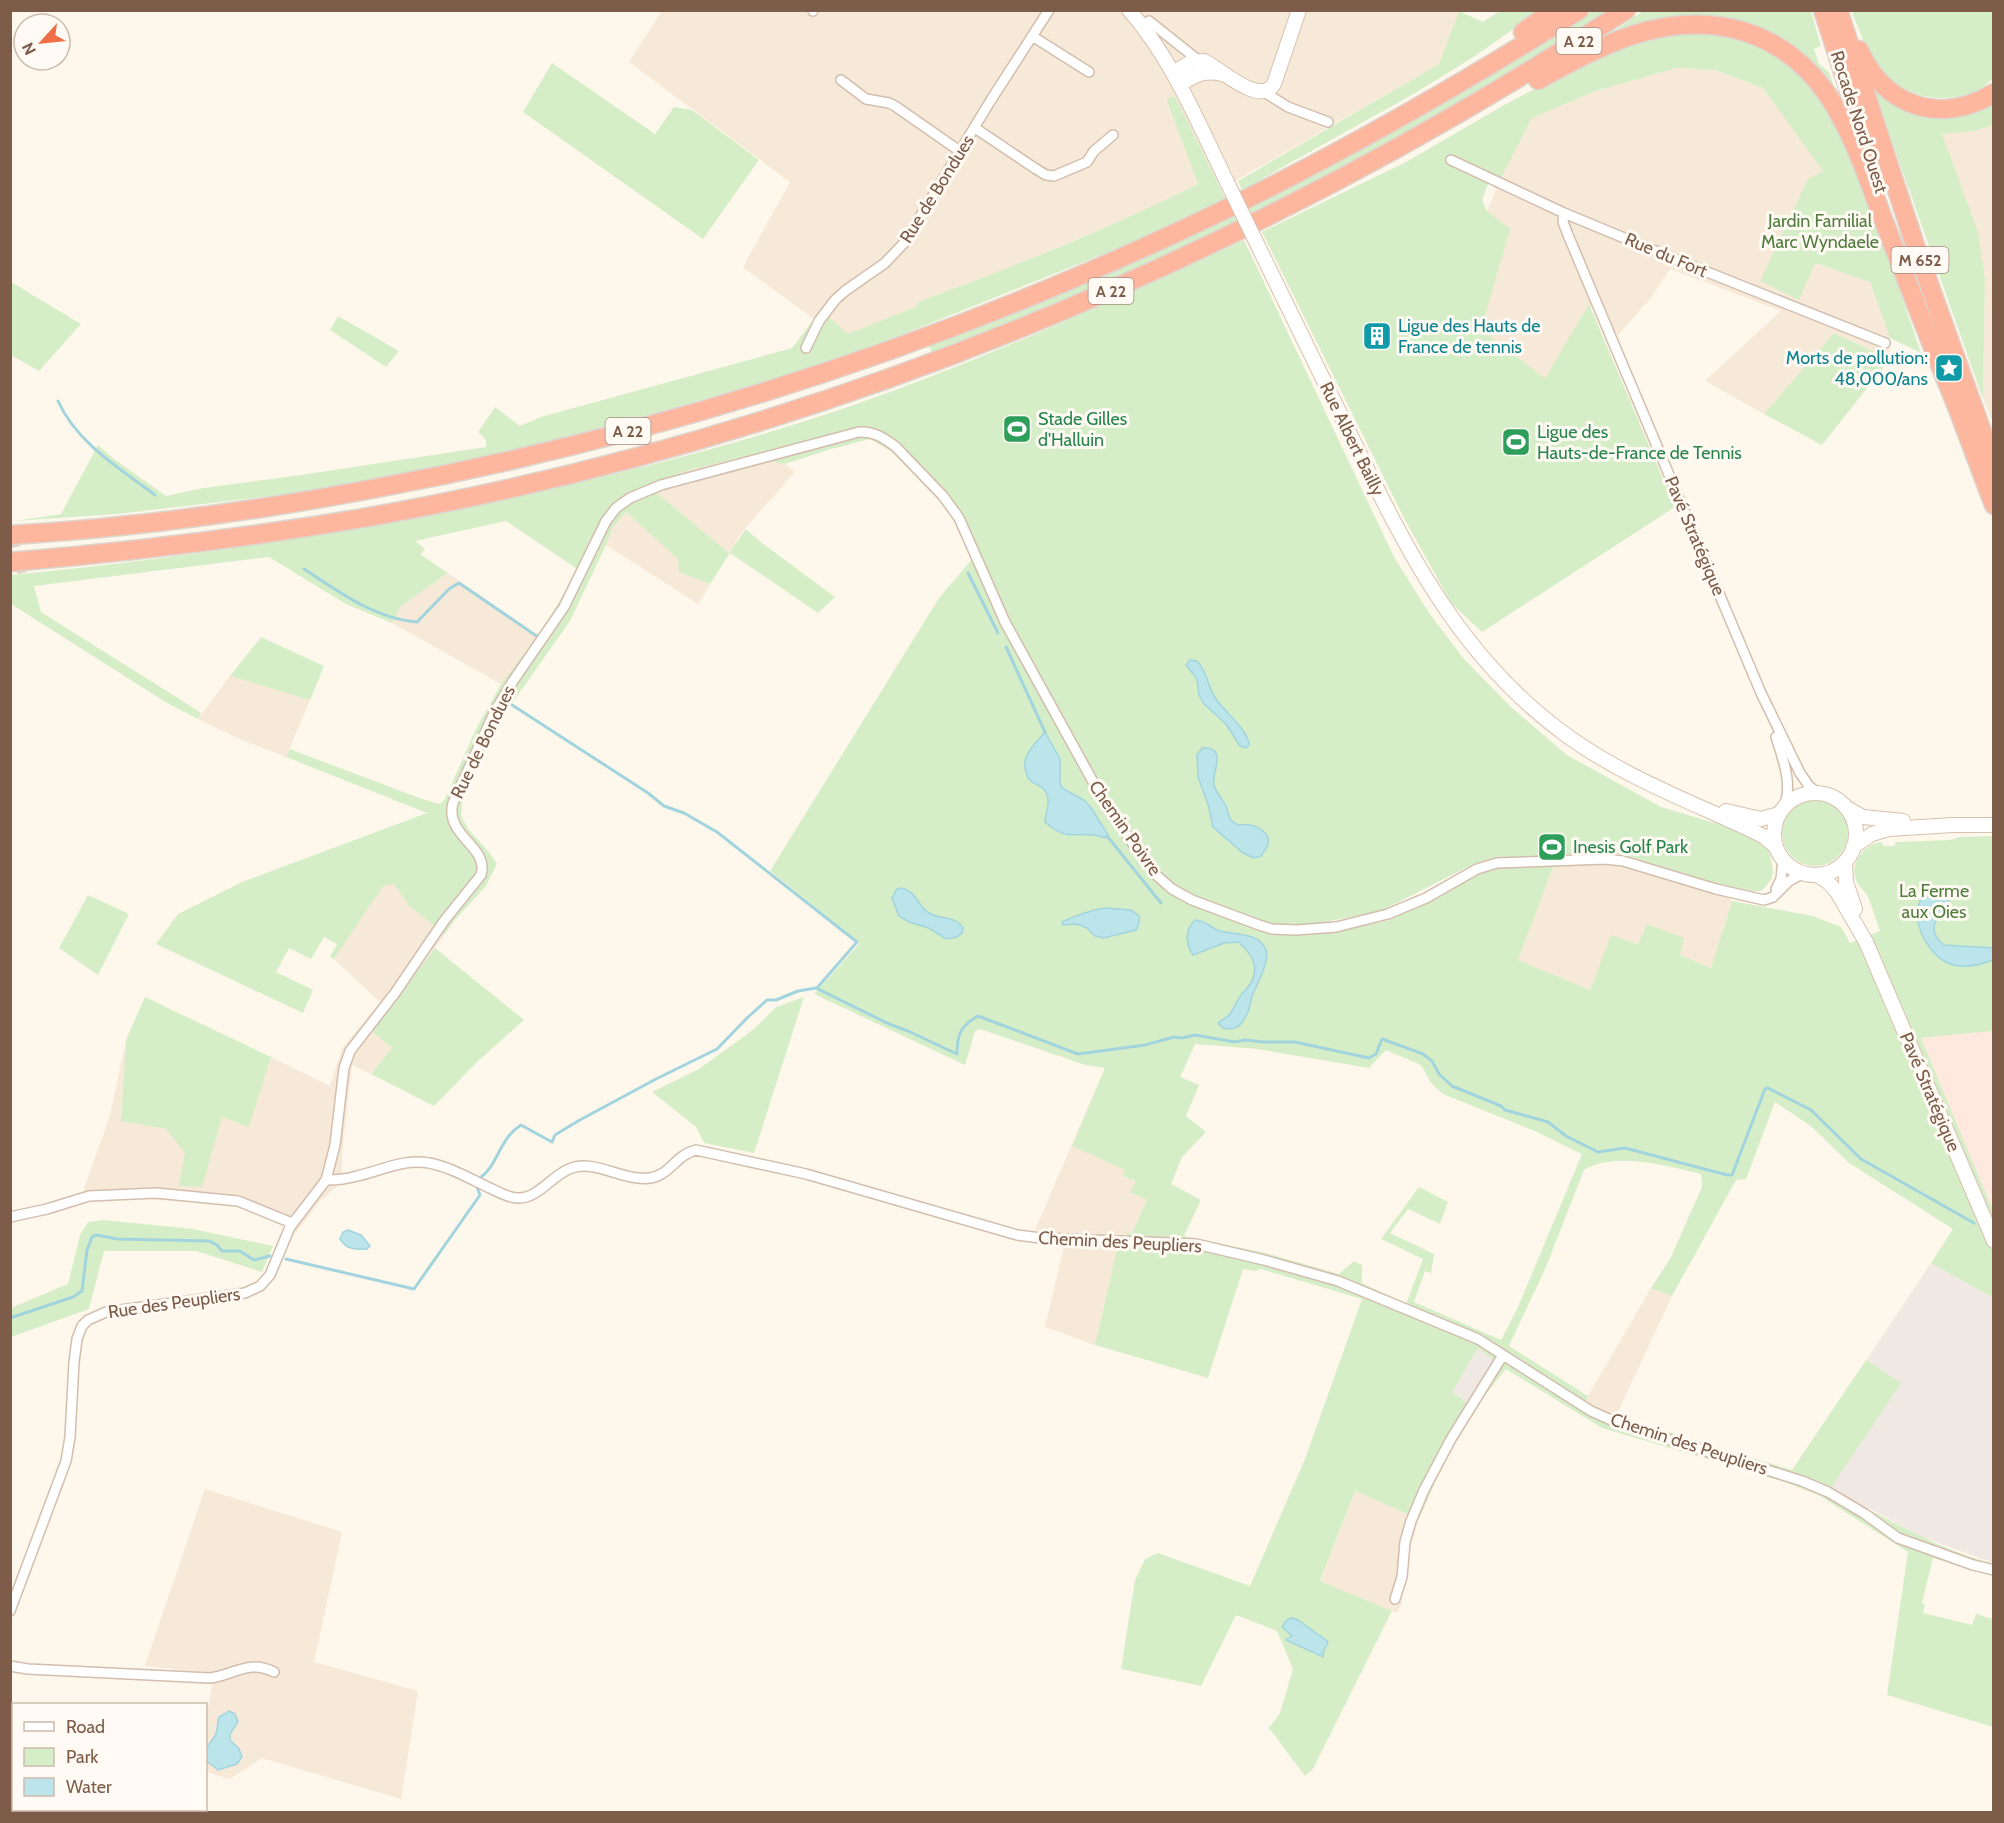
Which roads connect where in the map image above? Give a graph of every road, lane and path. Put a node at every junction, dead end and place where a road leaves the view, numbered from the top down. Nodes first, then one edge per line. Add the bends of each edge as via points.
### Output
1 (1049, 10) edge
2 (1129, 10) edge
3 (1299, 10) edge
4 (1554, 10) edge
5 (1579, 10) edge
6 (1626, 10) edge
7 (1823, 10) edge
8 (1838, 10) edge
9 (1846, 10) edge
10 (1149, 21) dead end
11 (1032, 36) junction
12 (1085, 57) dead end
13 (1198, 60) junction
14 (1080, 66) junction
15 (1089, 72) dead end
16 (1222, 74) junction
17 (1176, 79) junction
18 (841, 80) dead end
19 (1264, 92) junction
20 (1994, 93) edge
21 (1430, 101) junction
22 (1328, 122) dead end
23 (975, 128) junction
24 (1113, 135) dead end
25 (961, 152) junction
26 (1451, 160) dead end
27 (1286, 209) junction
28 (1564, 213) junction
29 (1885, 343) dead end
30 (806, 348) dead end
31 (1960, 414) junction
32 (872, 432) joint
33 (1994, 465) edge
34 (1994, 505) edge
35 (10, 535) edge
36 (10, 562) edge
37 (1761, 693) junction
38 (1667, 791) junction
39 (1818, 793) junction
40 (1845, 806) junction
41 (1781, 810) junction
42 (1953, 825) junction
43 (1994, 825) edge
44 (1853, 847) junction
45 (1780, 853) junction
46 (1845, 862) junction
47 (1810, 874) junction
48 (1760, 900) junction
49 (1866, 942) junction
50 (326, 1180) junction
51 (10, 1217) edge
52 (292, 1223) junction
53 (1994, 1241) edge
54 (1503, 1355) junction
55 (1994, 1570) edge
56 (1395, 1599) dead end
57 (10, 1611) edge
58 (10, 1666) edge
59 (274, 1672) dead end

1 - 11 street, Rue de Bondues
2 - 17 main road, Rue Albert Bailly
3 - 19 main road via 1274,84
4 - 21 highway
5 - 21 highway, A 22
6 - 27 highway, A 22 via 1473,106
7 - 31 highway, Rocade Nord Ouest / M 652 via 1890,218
8 - 33 highway, Rocade Nord Ouest / M 652 via 1914,245
9 - 20 highway via 1871,71 1902,99 1924,108 1949,109 1973,104
10 - 13 street
11 - 14 street
11 - 23 street, Rue de Bondues
12 - 14 street
13 - 16 main road
13 - 17 main road
14 - 15 street
16 - 17 main road via 1211,71
16 - 19 main road
17 - 38 main road, Rue Albert Bailly, bridge via 1394,522 1456,625 1499,676 1547,720 1598,757
18 - 25 street via 866,99 895,106
19 - 22 street via 1288,107
21 - 35 highway, A 22 via 1246,199 1094,270 934,334 771,390 565,448 380,488 182,519
23 - 24 street via 1036,169 1054,176 1087,162
23 - 25 street, Rue de Bondues
25 - 30 street, Rue de Bondues via 904,243 885,264 835,300
26 - 28 street, Rue du Fort
27 - 31 highway via 1377,167 1612,43 1684,25 1747,32 1779,47 1803,66 1827,94 1846,128
27 - 36 highway, A 22 via 1150,274 992,340 871,385 692,442 524,485 359,519 168,547
28 - 29 street, Rue du Fort
28 - 37 street, Pavé Stratégique via 1568,235
31 - 34 highway, Rocade Nord Ouest / M 652
32 - 48 street, Chemin Poivre via 896,447 959,518 1005,622 1098,792 1149,867 1166,885 1184,896 1266,927 1314,929 1388,914 1488,864 1605,859 1638,864
32 - 50 street, Rue de Bondues via 854,433 661,485 625,500 612,511 564,607 495,711 457,792 452,819 482,861 483,870 350,1051
37 - 39 street, Pavé Stratégique via 1797,768
37 - 41 street, Pavé Stratégique via 1785,766 1788,794
38 - 41 main road, Rue Albert Bailly via 1746,816 1765,819
38 - 45 main road, Rue Albert Bailly via 1763,836
39 - 40 main road
39 - 41 main road via 1802,795
40 - 42 main road via 1869,818
40 - 44 main road via 1855,826
41 - 45 main road via 1774,833
42 - 43 main road
42 - 44 main road via 1885,830
44 - 46 main road
45 - 47 main road via 1792,868
45 - 48 street via 1782,873 1778,886
46 - 47 main road via 1832,871
46 - 49 main road, Pavé Stratégique via 1846,882
47 - 48 street via 1790,881 1773,897
47 - 49 main road, Pavé Stratégique via 1828,882 1837,892
49 - 53 main road, Pavé Stratégique
50 - 52 street, Rue des Peupliers
50 - 54 street, Chemin des Peupliers via 426,1162 506,1196 520,1198 530,1196 562,1172 577,1166 648,1179 661,1174 687,1153 703,1151 806,1174 1017,1235 1196,1244 1252,1257 1347,1284 1478,1339
51 - 52 street via 89,1196 156,1193 238,1201
52 - 57 street, Rue des Peupliers via 270,1275 255,1289 237,1295 105,1312 85,1323 74,1356 66,1461
54 - 55 street, Chemin des Peupliers via 1591,1411 1620,1424 1803,1481 1866,1514 1898,1538
54 - 56 street via 1424,1490 1405,1542
58 - 59 street via 210,1678 247,1667

